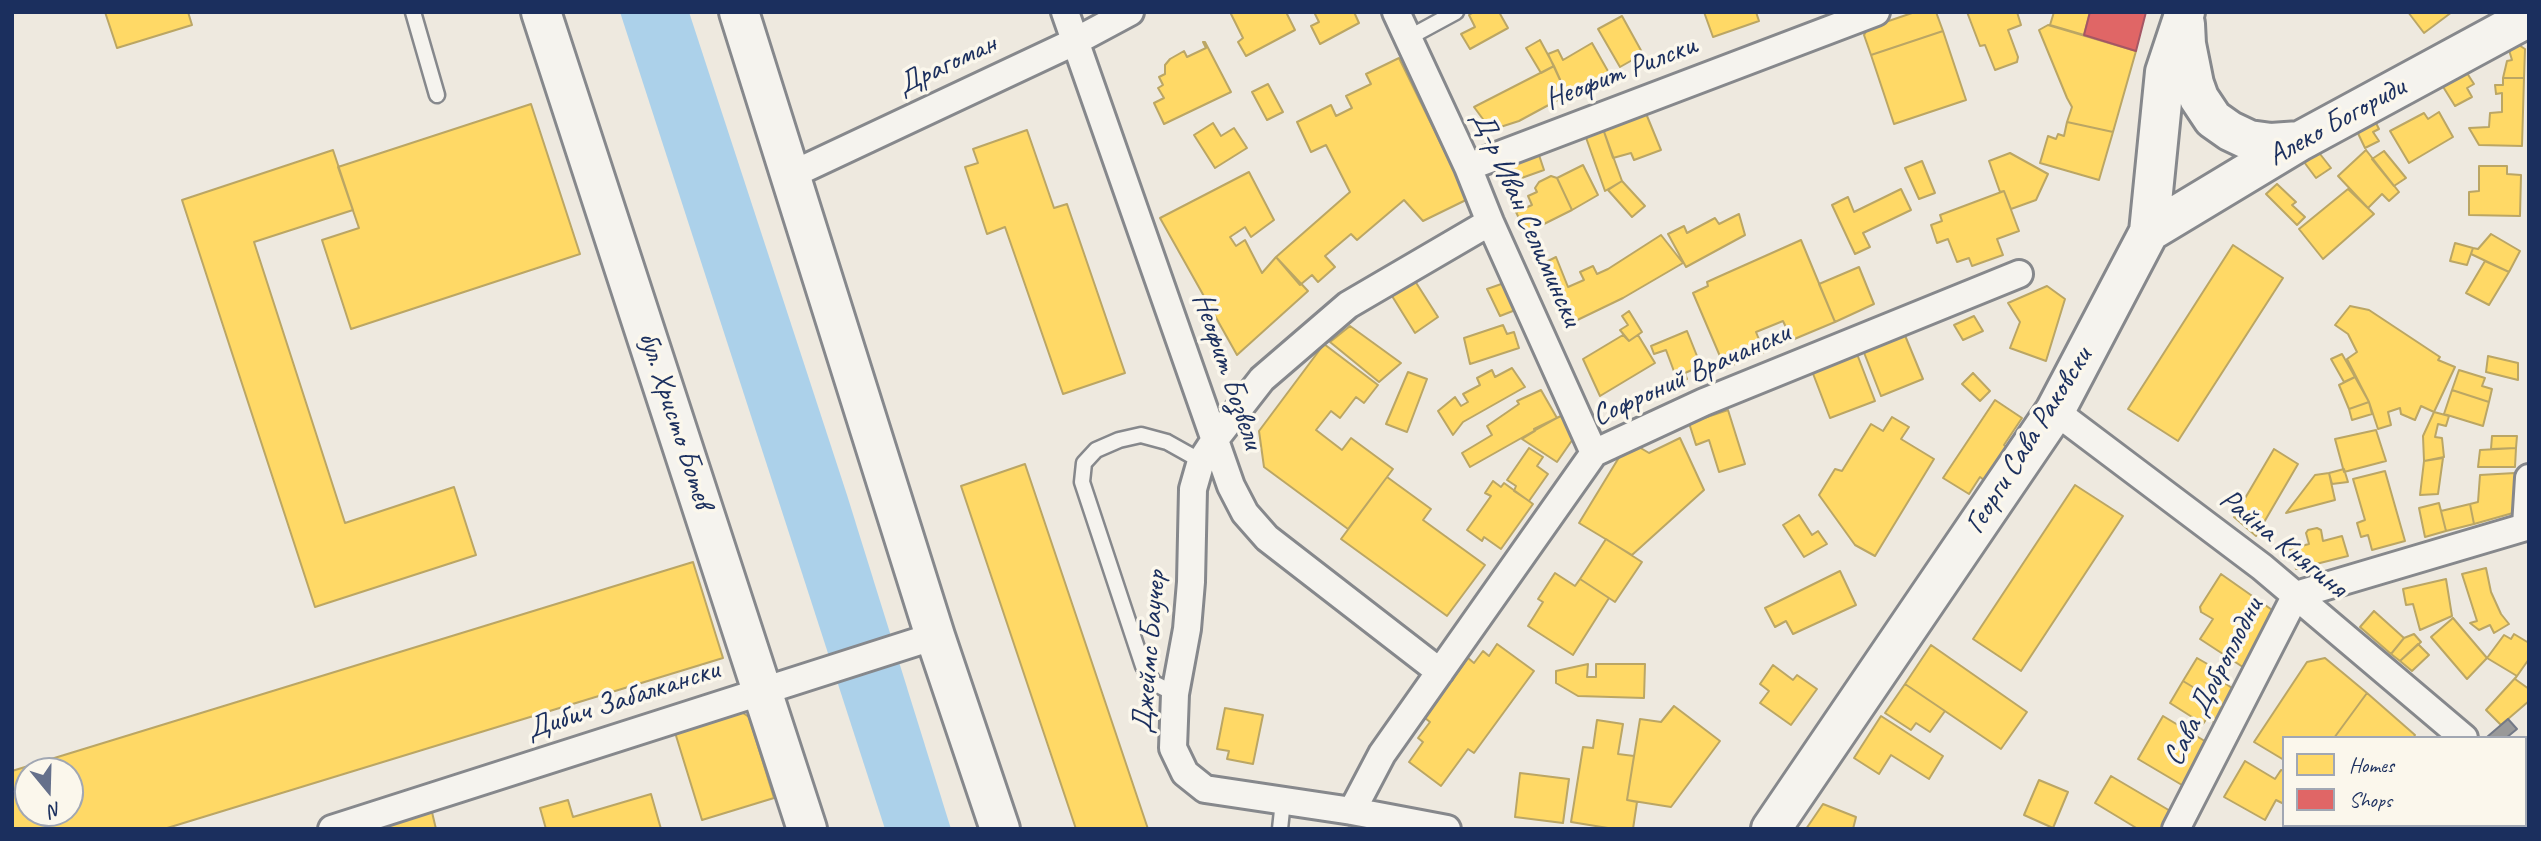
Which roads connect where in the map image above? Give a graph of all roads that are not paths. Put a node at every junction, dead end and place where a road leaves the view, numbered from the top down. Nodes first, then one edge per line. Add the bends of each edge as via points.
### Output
1 (414, 12) edge
2 (541, 12) edge
3 (739, 12) edge
4 (1065, 12) edge
5 (1130, 12) edge
6 (1396, 12) edge
7 (1456, 12) edge
8 (1876, 12) edge
9 (2184, 13) edge
10 (2529, 17) edge
11 (1408, 38) junction
12 (1074, 42) junction
13 (437, 95) dead end
14 (2300, 141) junction
15 (1468, 167) junction
16 (791, 175) junction
17 (1490, 222) junction
18 (2149, 232) junction
19 (2019, 274) dead end
20 (2055, 411) junction
21 (1216, 438) junction
22 (1594, 453) junction
23 (1201, 461) junction
24 (2529, 478) edge
25 (2527, 526) edge
26 (2296, 595) junction
27 (935, 636) junction
28 (1440, 672) junction
29 (763, 691) junction
30 (1175, 694) junction
31 (2462, 736) edge
32 (1283, 801) junction
33 (1352, 811) junction
34 (332, 829) edge
35 (807, 829) edge
36 (1000, 829) edge
37 (1280, 829) edge
38 (1447, 829) edge
39 (1772, 829) edge
40 (2176, 829) edge

1 - 13 lane
2 - 29 main road, бул. Христо Ботев
3 - 16 main road
4 - 12 street, Неофит Бозвели
5 - 12 street, Драгоман
6 - 11 street, Д-р Иван Селимински
7 - 11 lane
8 - 15 street, Неофит Рилски
9 - 14 main road via 2194,84 2213,119 2249,139
9 - 18 main road, Георги Сава Раковски via 2165,72
10 - 14 main road, Алеко Богориди
11 - 15 street, Д-р Иван Селимински
12 - 16 street, Драгоман
12 - 21 street, Неофит Бозвели
14 - 18 main road, Алеко Богориди
15 - 17 street, Д-р Иван Селимински
16 - 27 main road
17 - 21 street via 1348,305 1262,379
17 - 22 street, Д-р Иван Селимински
18 - 20 main road, Георги Сава Раковски
19 - 22 street, Софроний Врачански via 1704,402
20 - 26 street, Райна Княгиня
20 - 39 main road, Георги Сава Раковски
21 - 23 street, Джеймс Баучер
21 - 28 street, Неофит Бозвели via 1231,486 1245,513 1267,538
22 - 28 street, Софроний Врачански
23 - 30 street, Джеймс Баучер via 1193,489 1191,582
23 - 30 lane via 1167,442 1141,435 1096,450 1084,463 1082,482 1143,666 1154,683
24 - 25 street
25 - 26 street, Сава Доброплодни
26 - 31 street, Райна Княгиня
26 - 40 street, Сава Доброплодни
27 - 29 street, Дибич Забалкански
27 - 36 main road
28 - 33 street, Софроний Врачански via 1382,754
29 - 34 street, Дибич Забалкански
29 - 35 main road, бул. Христо Ботев
30 - 32 street, Джеймс Баучер via 1173,748 1185,773 1205,789
32 - 33 street, Джеймс Баучер
32 - 37 lane
33 - 38 street, Джеймс Баучер

